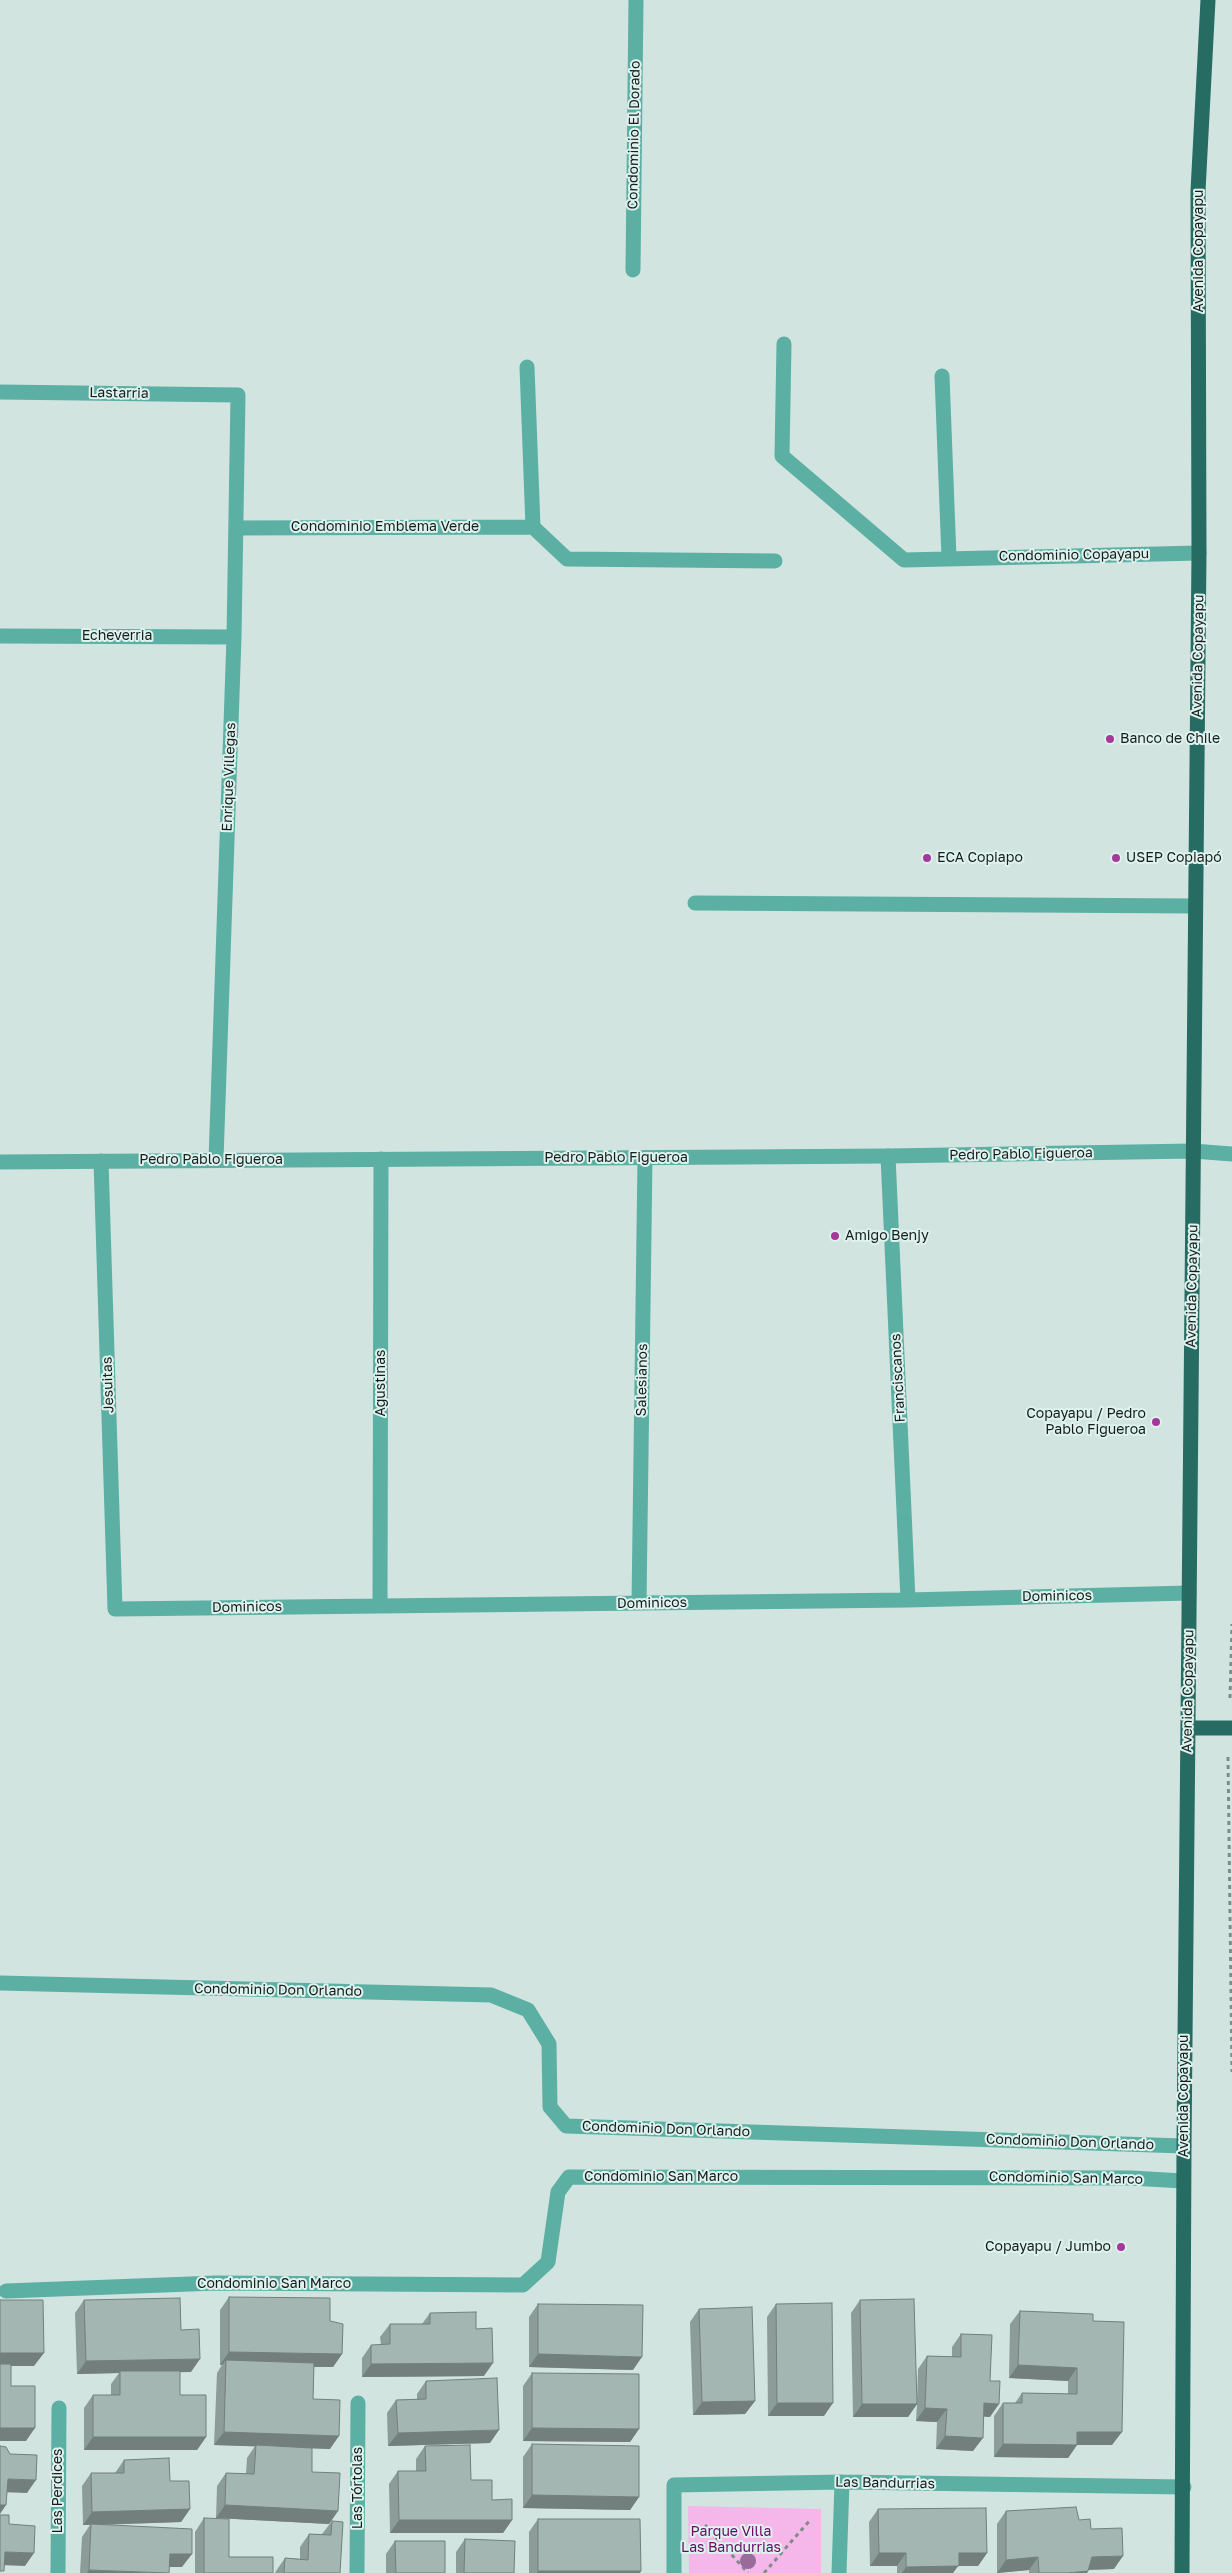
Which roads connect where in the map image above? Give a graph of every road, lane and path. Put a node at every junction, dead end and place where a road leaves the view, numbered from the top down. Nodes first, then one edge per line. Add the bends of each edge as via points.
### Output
1 (636, 0) edge
2 (1208, 0) edge
3 (633, 270) dead end
4 (784, 344) dead end
5 (527, 367) dead end
6 (942, 376) dead end
7 (0, 392) edge
8 (238, 395) joint
9 (533, 527) junction
10 (236, 528) junction
11 (1199, 552) junction
12 (949, 558) junction
13 (775, 561) dead end
14 (0, 636) edge
15 (234, 637) junction
16 (694, 903) dead end
17 (1195, 906) junction
18 (1193, 1151) junction
19 (1232, 1154) edge
20 (888, 1156) junction
21 (645, 1158) junction
22 (381, 1159) junction
23 (216, 1160) junction
24 (101, 1161) junction
25 (0, 1162) edge
26 (1189, 1593) junction
27 (908, 1600) junction
28 (639, 1603) junction
29 (380, 1606) junction
30 (114, 1609) joint
31 (1232, 1624) edge
32 (1188, 1728) junction
33 (1231, 1728) edge
34 (0, 1983) edge
35 (1232, 2072) edge
36 (1184, 2146) junction
37 (1184, 2181) junction
38 (6, 2291) dead end
39 (358, 2403) dead end
40 (59, 2408) dead end
41 (842, 2482) junction
42 (674, 2485) junction
43 (1184, 2487) junction
44 (58, 2573) edge
45 (357, 2573) edge
46 (674, 2573) edge
47 (748, 2573) edge
48 (764, 2573) edge
49 (839, 2573) edge
50 (1182, 2573) edge

1 - 3 street, Condominio El Dorado
2 - 11 highway, Avenida Copayapu via 1198,191
4 - 12 street, Condominio Copayapu via 782,456 904,560
5 - 9 street
6 - 12 street
7 - 8 street, Lastarria
8 - 10 street, Enrique Villegas
9 - 10 street, Condominio Emblema Verde
9 - 13 street via 567,559
10 - 15 street, Enrique Villegas
11 - 12 street, Condominio Copayapu
11 - 17 highway, Avenida Copayapu
14 - 15 street, Echeverria
15 - 23 street, Enrique Villegas
16 - 17 street
17 - 18 highway, Avenida Copayapu
18 - 19 street, Pedro Pablo Figueroa
18 - 20 street, Pedro Pablo Figueroa
18 - 26 highway, Avenida Copayapu
20 - 21 street, Pedro Pablo Figueroa
20 - 27 street, Franciscanos
21 - 22 street, Pedro Pablo Figueroa
21 - 28 street, Salesianos
22 - 23 street, Pedro Pablo Figueroa
22 - 29 street, Agustinas
23 - 24 street, Pedro Pablo Figueroa
24 - 25 street, Pedro Pablo Figueroa
24 - 30 street, Jesuitas
26 - 27 street, Dominicos
26 - 32 highway, Avenida Copayapu
27 - 28 street, Dominicos
28 - 29 street, Dominicos
29 - 30 street, Dominicos
31 - 33 path
32 - 33 highway
32 - 36 highway, Avenida Copayapu
33 - 35 path
34 - 36 street, Condominio Don Orlando via 491,1994 528,2010 549,2044 550,2107 566,2126
36 - 37 highway, Avenida Copayapu
37 - 38 street, Condominio San Marco via 1131,2178 569,2177 558,2192 548,2262 523,2285 216,2283
37 - 43 highway, Avenida Copayapu
39 - 45 street, Las Tórtolas
40 - 44 street, Las Perdices
41 - 42 street, Las Bandurrias
41 - 43 street, Las Bandurrias
41 - 48 path
41 - 49 street
42 - 46 street
42 - 47 path via 688,2506
43 - 50 highway, Avenida Copayapu

